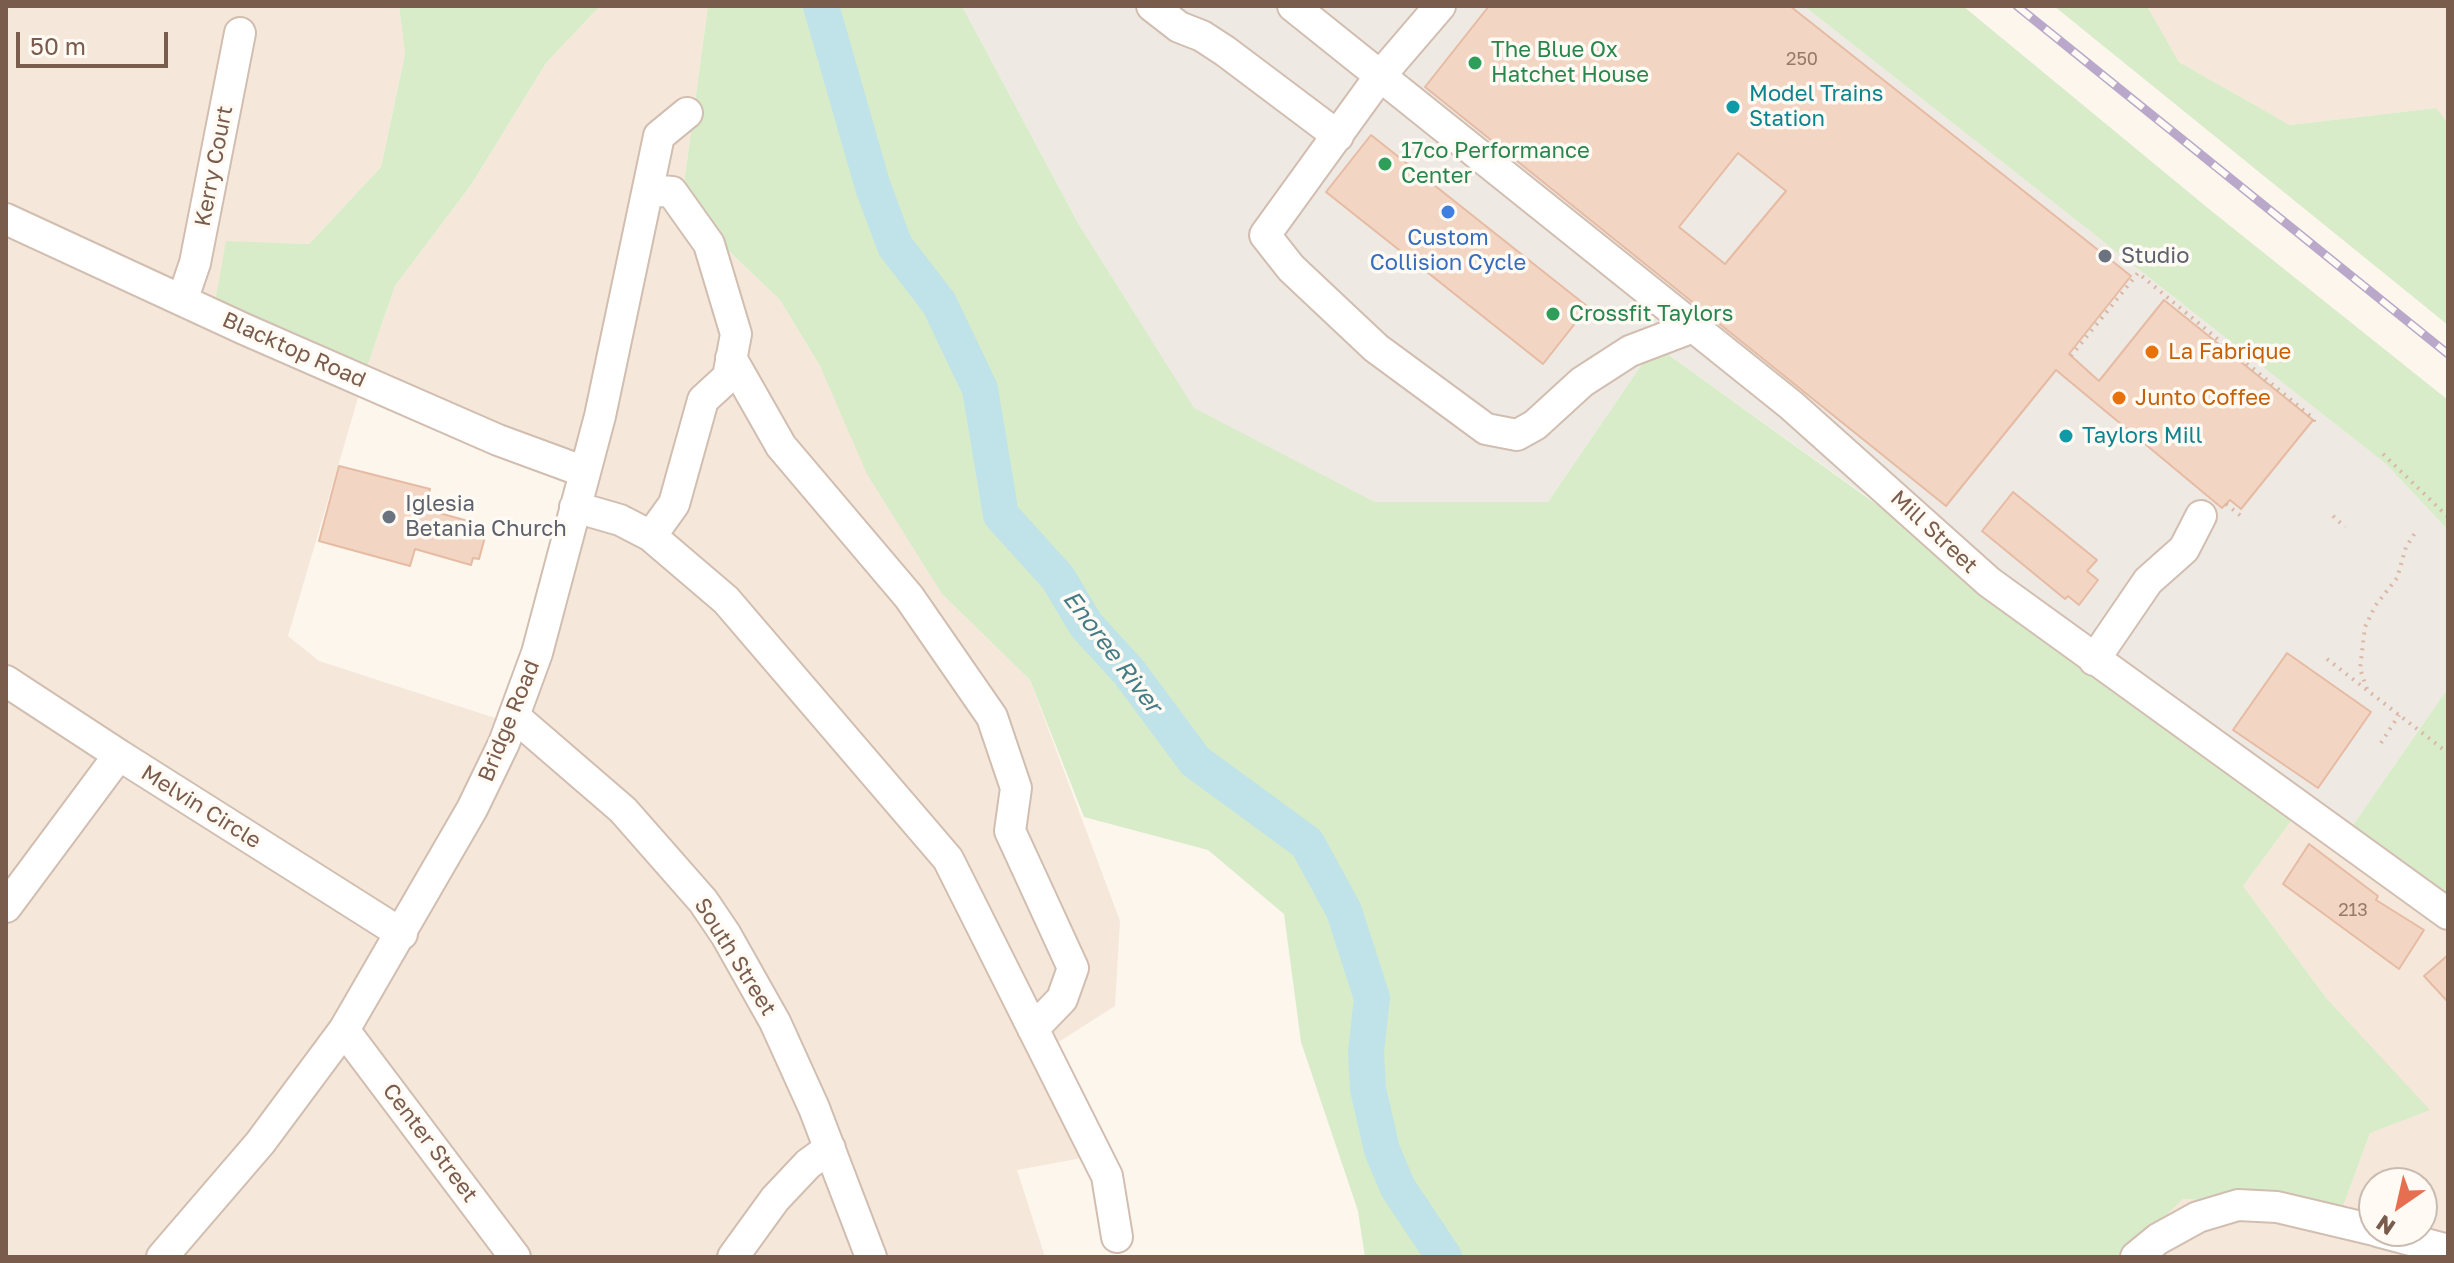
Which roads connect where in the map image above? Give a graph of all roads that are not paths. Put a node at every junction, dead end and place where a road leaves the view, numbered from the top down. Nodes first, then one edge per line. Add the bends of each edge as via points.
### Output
1 (1152, 6) edge
2 (1293, 6) edge
3 (1440, 6) edge
4 (240, 33) dead end
5 (1380, 76) junction
6 (687, 113) dead end
7 (1338, 136) junction
8 (649, 190) junction
9 (6, 219) edge
10 (183, 298) junction
11 (1693, 327) junction
12 (731, 358) junction
13 (585, 472) junction
14 (575, 507) junction
15 (2213, 510) road end
16 (651, 536) junction
17 (2094, 660) junction
18 (6, 681) edge
19 (514, 716) junction
20 (119, 755) junction
21 (6, 907) edge
22 (2448, 914) edge
23 (402, 934) junction
24 (1033, 1029) junction
25 (344, 1030) junction
26 (830, 1148) junction
27 (2358, 1226) edge
28 (1117, 1237) dead end
29 (162, 1257) edge
30 (515, 1257) edge
31 (733, 1257) edge
32 (871, 1257) edge
33 (2136, 1257) edge

1 - 7 street via 1225,51
2 - 5 street, Mill Street
3 - 5 street
4 - 10 street, Kerry Court via 195,263
5 - 7 street
5 - 11 street, Mill Street
6 - 8 street, Bridge Road via 659,136
7 - 11 street via 1265,235 1291,268 1376,348 1486,429 1517,435 1630,351
8 - 12 street via 672,192 709,244 736,334
8 - 13 street, Bridge Road
9 - 10 street, Blacktop Road
10 - 13 street, Blacktop Road via 470,427
11 - 17 street, Mill Street via 1791,405 1960,558
12 - 16 street via 728,377 703,400 674,504
12 - 24 street via 781,446 909,597 992,717 1016,788 1010,831 1073,968 1062,999
13 - 14 street, Bridge Road
14 - 16 street
14 - 19 street, Bridge Road via 537,653
15 - 17 street via 2184,549 2148,581
16 - 24 street via 726,600 948,859
17 - 22 street, Mill Street
18 - 20 street
19 - 23 street, Bridge Road via 472,809
19 - 26 street, South Street via 623,810 703,901 775,1022
20 - 21 street, Melvin Circle
20 - 23 street, Melvin Circle
23 - 25 street, Bridge Road
24 - 28 street via 1107,1176
25 - 29 street, Bridge Road via 260,1143
25 - 30 street, Center Street
26 - 31 street via 775,1199
26 - 32 street, South Street
27 - 33 street via 2277,1207 2238,1205 2198,1217

